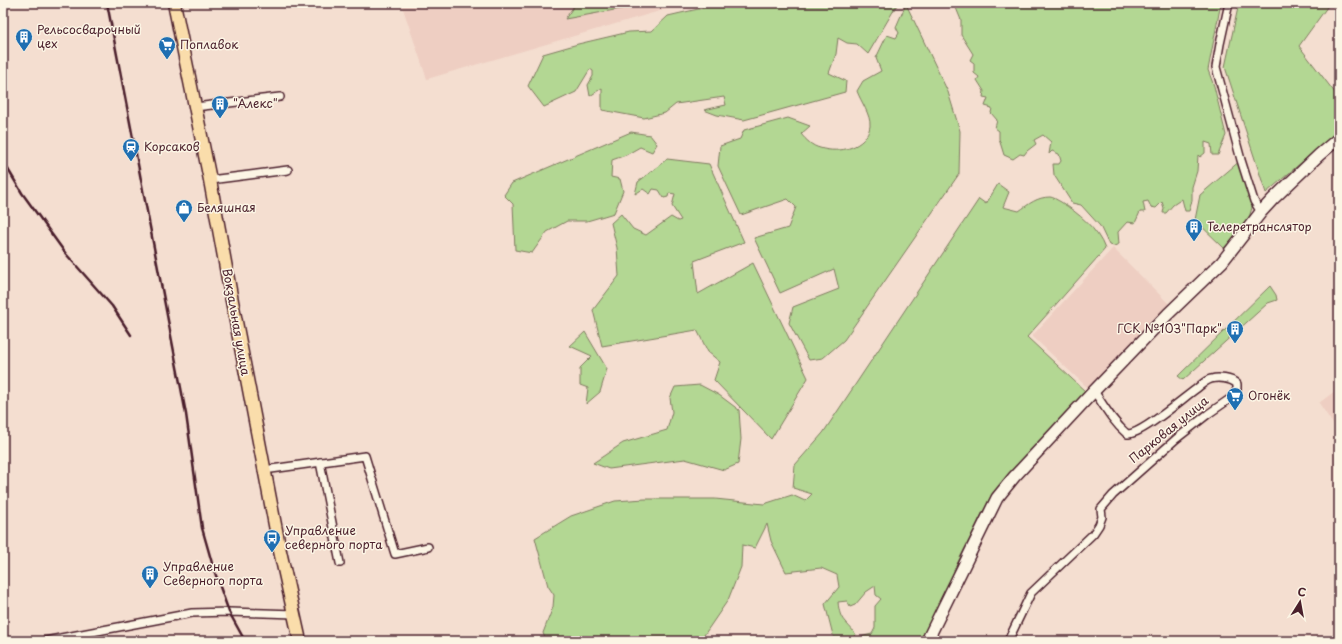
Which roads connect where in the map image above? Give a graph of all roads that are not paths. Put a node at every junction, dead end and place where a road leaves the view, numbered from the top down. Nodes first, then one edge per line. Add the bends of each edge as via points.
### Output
1 (174, 3) edge
2 (1229, 3) edge
3 (280, 97) dead end
4 (196, 107) junction
5 (1339, 138) edge
6 (288, 170) dead end
7 (210, 180) junction
8 (1261, 212) junction
9 (1094, 391) junction
10 (320, 462) junction
11 (264, 470) junction
12 (428, 547) dead end
13 (340, 563) dead end
14 (295, 614) junction
15 (45, 641) edge
16 (300, 641) edge
17 (927, 641) edge
18 (1008, 641) edge

1 - 4 main road, Вокзальная улица
2 - 8 street via 1216,67 1241,160 1254,201
3 - 4 street
4 - 7 main road, Вокзальная улица
5 - 8 street
6 - 7 street
7 - 11 main road, Вокзальная улица
8 - 9 street via 1222,262
9 - 17 street via 997,498
9 - 18 street, Парковая улица via 1123,431 1131,434 1138,432 1210,379 1228,379 1237,384 1234,396 1176,439 1109,499 1101,509 1102,517 1093,534 1031,592
10 - 11 street
10 - 12 street via 365,456 395,554
10 - 13 street
11 - 14 main road, Вокзальная улица
14 - 15 street via 192,613
14 - 16 main road, Вокзальная улица

